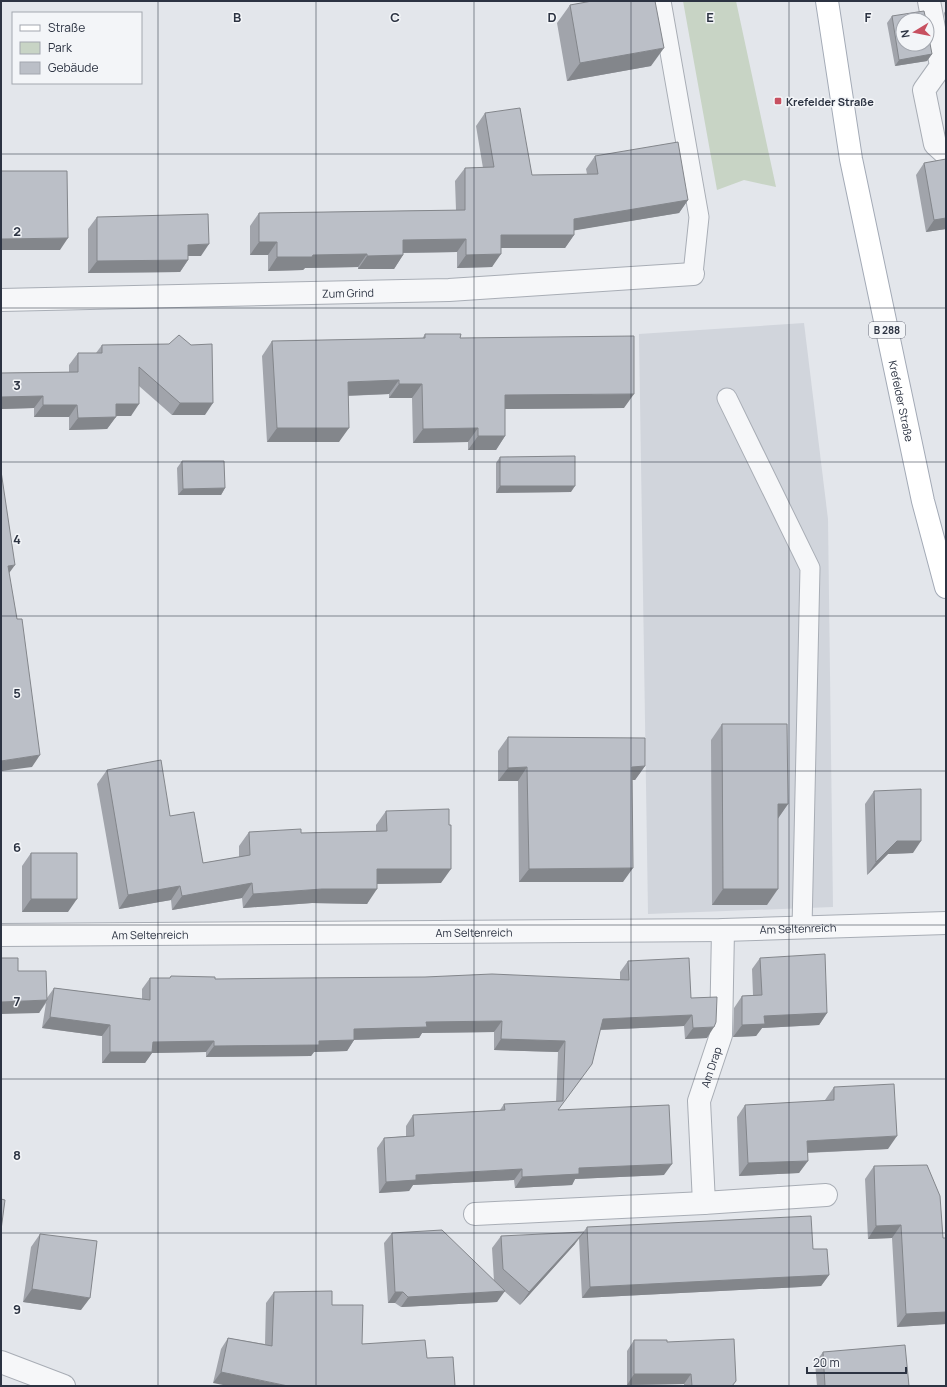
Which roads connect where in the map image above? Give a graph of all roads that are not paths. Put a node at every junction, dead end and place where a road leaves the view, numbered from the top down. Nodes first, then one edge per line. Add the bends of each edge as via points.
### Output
1 (661, 1) edge
2 (827, 1) edge
3 (929, 1) edge
4 (946, 154) edge
5 (693, 274) joint
6 (1, 300) edge
7 (727, 398) dead end
8 (946, 588) edge
9 (946, 923) edge
10 (802, 928) junction
11 (723, 930) junction
12 (1, 936) edge
13 (826, 1195) dead end
14 (704, 1203) junction
15 (475, 1214) dead end
16 (1, 1362) edge
17 (64, 1386) edge

1 - 5 lane via 700,217
2 - 8 main road, Krefelder Straße / B 288 via 851,159 923,501
3 - 4 street via 941,66 924,90 935,144
5 - 6 street, Zum Grind via 449,290
7 - 10 lane via 810,568
9 - 10 street, Am Seltenreich
10 - 11 street, Am Seltenreich
11 - 12 street, Am Seltenreich
11 - 14 street, Am Drap via 721,1034 698,1101
13 - 14 street
14 - 15 street
16 - 17 street

